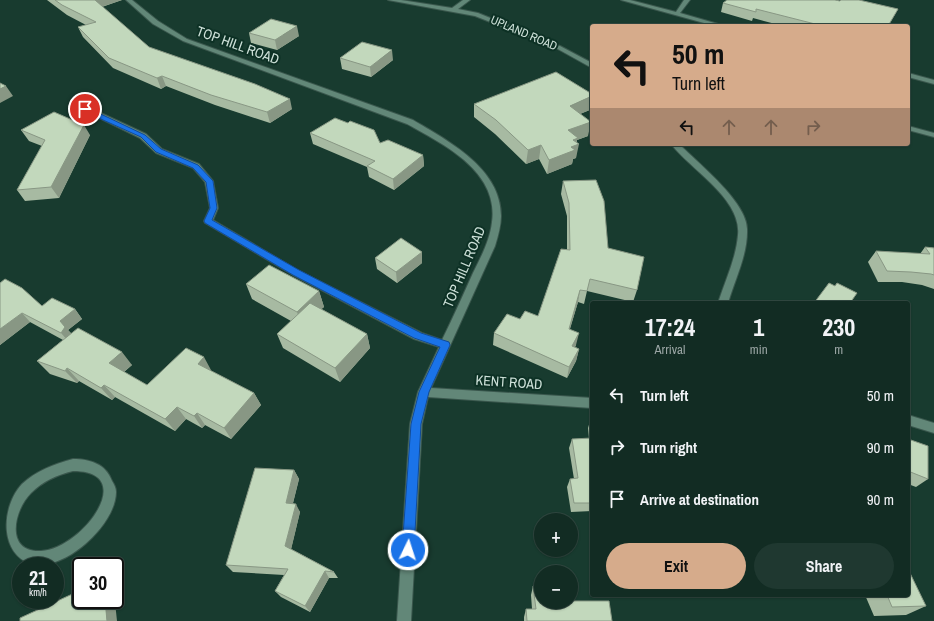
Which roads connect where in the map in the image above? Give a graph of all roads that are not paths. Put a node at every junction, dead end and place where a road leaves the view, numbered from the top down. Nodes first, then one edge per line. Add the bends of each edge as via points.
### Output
1 (129, 0) edge
2 (391, 0) edge
3 (466, 0) edge
4 (624, 0) edge
5 (687, 0) edge
6 (453, 10) junction
7 (677, 14) junction
8 (714, 24) edge
9 (590, 65) edge
10 (910, 76) edge
11 (934, 82) edge
12 (85, 109) dead end
13 (910, 129) edge
14 (934, 135) edge
15 (677, 146) edge
16 (724, 301) edge
17 (446, 345) junction
18 (424, 392) junction
19 (590, 403) edge
20 (910, 421) edge
21 (934, 428) edge
22 (3, 522) edge
23 (404, 621) edge

1 - 17 street, TOP HILL ROAD via 146,17 168,32 410,122 442,140 474,166 483,176 495,199 497,224 490,246
2 - 6 street, UPLAND ROAD
3 - 6 street
4 - 7 street
5 - 7 street
6 - 9 street, UPLAND ROAD via 492,19 558,47
7 - 8 street
10 - 11 street
12 - 17 street via 143,136 159,151 196,166 209,181 214,208 208,221 296,272 418,336
13 - 14 street
15 - 16 street via 730,199 741,219 741,245
17 - 18 street, TOP HILL ROAD
18 - 19 street, KENT ROAD
18 - 23 street, TOP HILL ROAD via 416,424
20 - 21 street
22 - 22 street via 11,547 21,555 35,558 51,556 83,539 97,525 108,503 108,481 100,471 88,466 73,465 56,469 24,490

